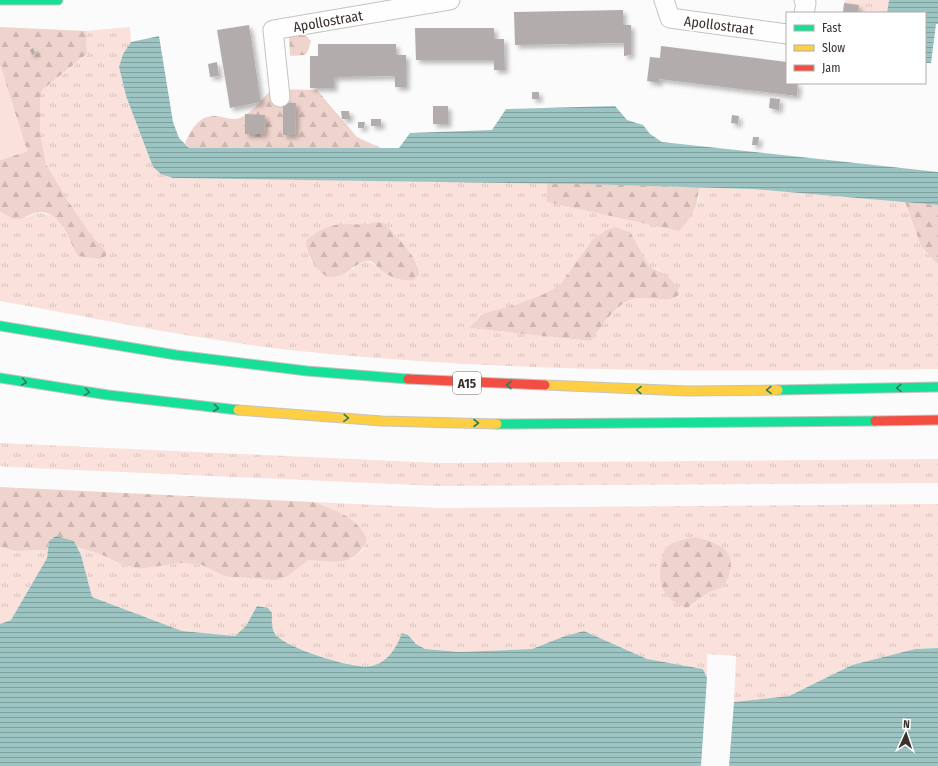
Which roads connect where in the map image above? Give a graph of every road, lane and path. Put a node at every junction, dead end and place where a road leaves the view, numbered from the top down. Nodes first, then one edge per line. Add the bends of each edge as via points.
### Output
1 (0, 0) edge
2 (58, 0) edge
3 (450, 0) edge
4 (664, 0) edge
5 (804, 0) edge
6 (804, 12) edge
7 (786, 34) edge
8 (280, 97) dead end
9 (0, 326) edge
10 (0, 378) edge
11 (938, 387) edge
12 (938, 420) edge

1 - 2 main road
3 - 8 street, Apollostraat via 273,30
4 - 7 street, Apollostraat via 670,18
5 - 6 street
11 -> 9 main road, A15 via 688,391 433,381 307,371 184,356
10 -> 12 main road via 49,387 233,410 436,423 610,424

